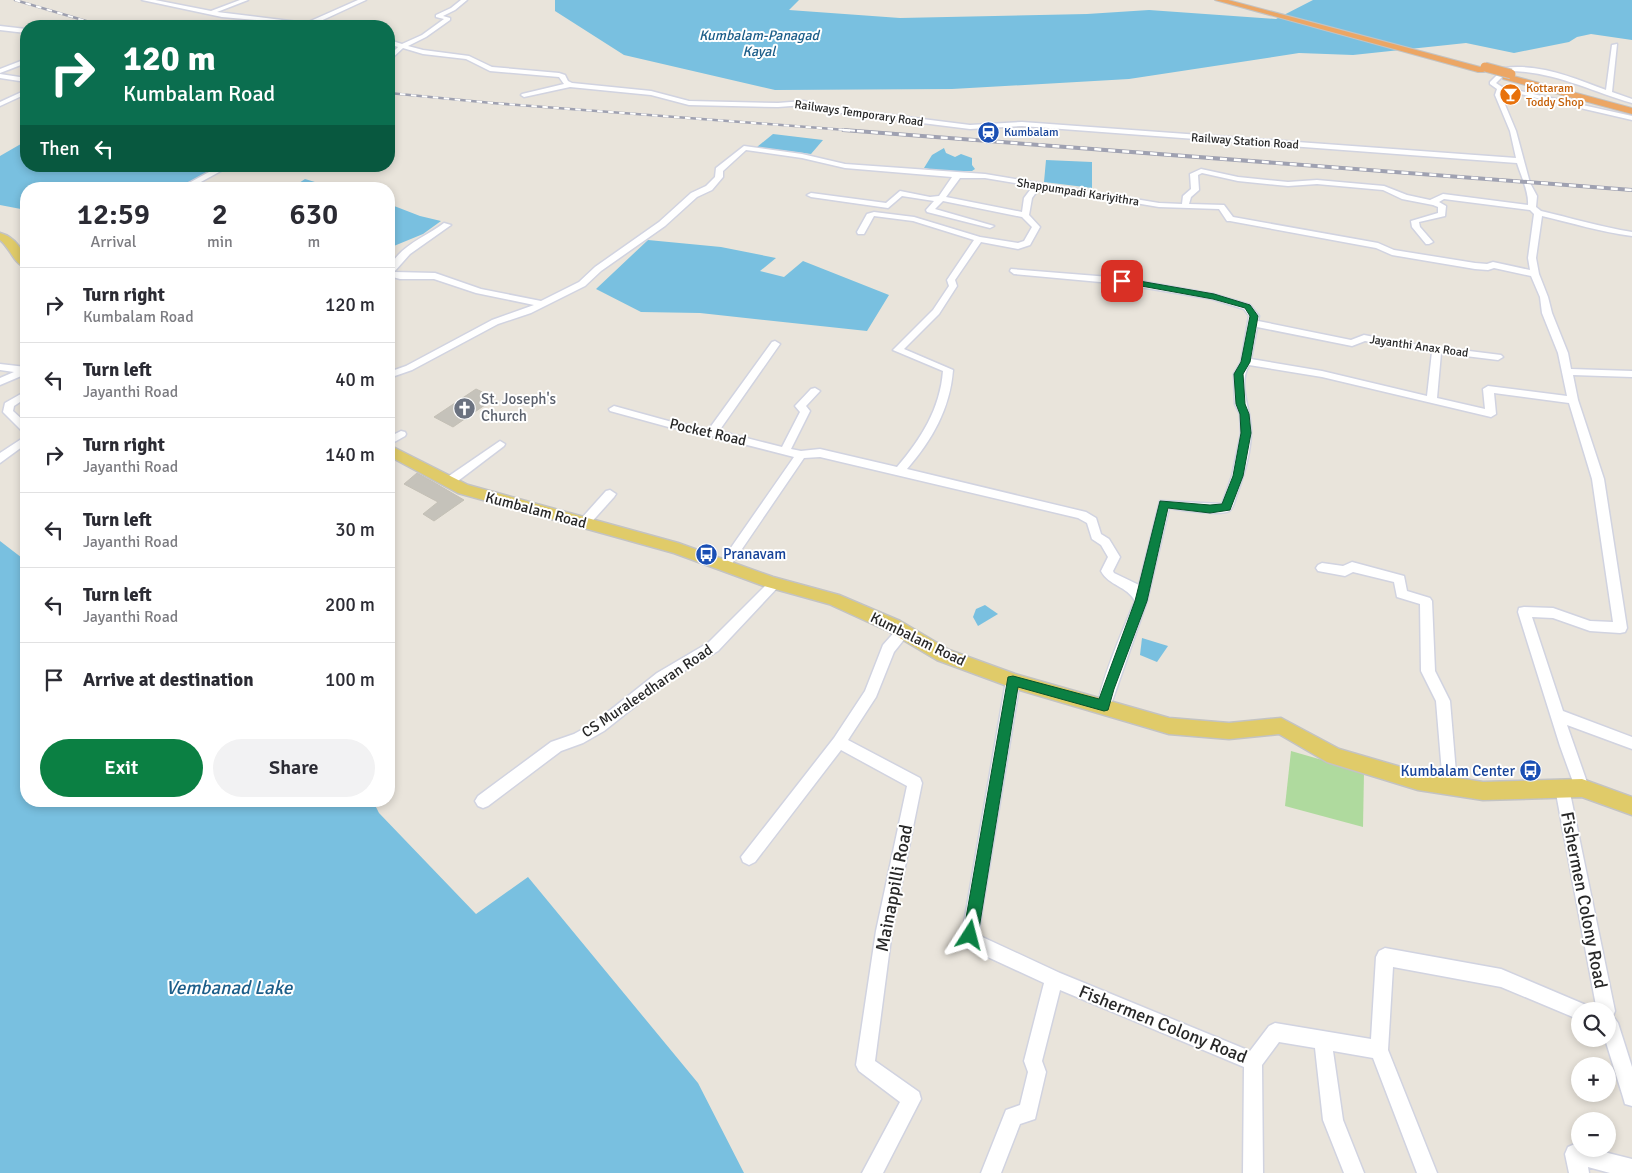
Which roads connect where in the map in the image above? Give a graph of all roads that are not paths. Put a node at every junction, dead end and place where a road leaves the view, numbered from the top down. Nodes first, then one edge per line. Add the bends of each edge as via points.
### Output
1 (145, 0) edge
2 (245, 0) edge
3 (363, 0) edge
4 (464, 0) edge
5 (1218, 0) edge
6 (1233, 0) edge
7 (213, 12) junction
8 (259, 20) edge
9 (317, 20) edge
10 (0, 28) edge
11 (20, 31) edge
12 (20, 32) edge
13 (6, 35) dead end
14 (395, 44) edge
15 (402, 46) junction
16 (1615, 46) dead end
17 (395, 53) edge
18 (1445, 58) junction
19 (20, 64) edge
20 (0, 72) edge
21 (1505, 75) junction
22 (0, 76) edge
23 (20, 79) edge
24 (570, 85) junction
25 (1500, 88) junction
26 (1610, 94) junction
27 (20, 95) edge
28 (524, 95) dead end
29 (1632, 101) edge
30 (0, 104) edge
31 (1632, 107) edge
32 (1632, 111) edge
33 (1632, 118) edge
34 (970, 126) joint
35 (1521, 161) junction
36 (215, 172) edge
37 (958, 176) junction
38 (195, 182) edge
39 (1037, 186) junction
40 (811, 195) dead end
41 (941, 198) junction
42 (1434, 202) junction
43 (1185, 206) junction
44 (1535, 210) junction
45 (1025, 214) junction
46 (447, 226) dead end
47 (990, 226) dead end
48 (861, 232) dead end
49 (1632, 234) edge
50 (2, 239) edge
51 (979, 239) junction
52 (1429, 242) dead end
53 (20, 258) edge
54 (395, 264) edge
55 (1014, 271) dead end
56 (1535, 274) junction
57 (395, 275) edge
58 (544, 304) junction
59 (1253, 322) junction
60 (775, 344) dead end
61 (1437, 349) junction
62 (1498, 357) dead end
63 (1246, 361) junction
64 (0, 367) edge
65 (20, 369) edge
66 (1568, 372) junction
67 (20, 373) edge
68 (395, 373) edge
69 (1632, 374) edge
70 (0, 382) edge
71 (815, 390) dead end
72 (20, 398) edge
73 (1432, 399) junction
74 (1573, 400) junction
75 (614, 409) dead end
76 (20, 424) edge
77 (712, 433) junction
78 (401, 434) dead end
79 (395, 438) edge
80 (20, 444) edge
81 (500, 444) dead end
82 (785, 451) junction
83 (395, 453) edge
84 (801, 455) junction
85 (0, 459) edge
86 (899, 472) junction
87 (450, 481) junction
88 (610, 494) dead end
89 (584, 523) junction
90 (725, 565) junction
91 (1322, 568) dead end
92 (774, 584) junction
93 (1141, 601) junction
94 (1626, 630) edge
95 (903, 632) junction
96 (1013, 681) junction
97 (1104, 706) junction
98 (1556, 715) junction
99 (839, 742) junction
100 (1632, 742) edge
101 (1450, 786) junction
102 (1562, 788) junction
103 (1582, 788) junction
104 (484, 800) dead end
105 (1632, 806) edge
106 (749, 857) dead end
107 (1054, 980) junction
108 (1605, 1002) edge
109 (1571, 1007) edge
110 (1323, 1040) junction
111 (1616, 1045) edge
112 (1379, 1050) junction
113 (1253, 1062) junction
114 (1632, 1097) edge
115 (1632, 1169) edge
116 (872, 1173) edge
117 (991, 1173) edge
118 (1253, 1173) edge
119 (1354, 1173) edge
120 (1427, 1173) edge
121 (1579, 1173) edge

1 - 7 street
2 - 7 street
3 - 9 street
4 - 15 street via 438,16 448,19 424,36
5 - 18 highway
6 - 18 highway
7 - 8 street
10 - 11 street
12 - 13 street
14 - 15 street
15 - 17 street
15 - 24 street via 474,60 490,69 563,76
16 - 26 street
18 - 21 highway
19 - 20 street
21 - 25 street via 1492,83
21 - 26 street via 1524,68 1568,78
21 - 31 highway
21 - 32 highway
22 - 23 street
24 - 28 street
24 - 34 street, Railways Temporary Road via 651,93 689,103 813,104 826,109
25 - 33 street
25 - 35 street via 1498,95
26 - 29 street
27 - 30 street
34 - 35 street, Railway Station Road via 1022,124
35 - 44 street
36 - 38 street
37 - 39 street, Shappumpadi Kariyithra via 985,176
37 - 41 street
37 - 58 street, Shappumpadi Kariyithra via 846,166 744,148 719,170 715,183 694,195 662,224 582,284
39 - 43 street, Shappumpadi Kariyithra
39 - 45 street via 1028,198
40 - 41 street via 880,206 888,206 900,193
41 - 45 street
41 - 47 street via 930,210
42 - 43 street via 1384,188 1317,182 1288,184 1201,172 1194,174 1195,190 1187,196
42 - 44 street via 1443,196
42 - 52 street via 1442,206 1442,214 1415,221
43 - 56 street, Shappumpadi Kariyithra via 1220,207 1230,220 1378,246 1392,252 1488,268 1493,265
44 - 49 street via 1603,230
44 - 56 street via 1532,258
45 - 51 street via 1036,227 1027,243 1018,246
46 - 54 street
48 - 51 street via 874,214 914,219
50 - 53 main road via 11,241
51 - 86 street via 951,280 953,286 936,312 898,350 948,370 938,416 923,443
55 - 59 street via 1122,281 1214,297 1248,306 1254,316
56 - 66 street
57 - 58 street via 435,276 479,291
58 - 68 street via 495,322
59 - 61 street, Jayanthi Anax Road via 1352,343 1364,338
59 - 63 street
60 - 77 street
61 - 62 street, Jayanthi Anax Road
61 - 73 street
63 - 73 street
63 - 93 street via 1239,374 1240,404 1245,414 1246,433 1238,476 1226,508 1164,504
64 - 65 street
66 - 69 street
66 - 74 street
67 - 70 street
71 - 82 street via 800,406 805,412 803,418
72 - 76 street via 9,405 8,412
73 - 74 street via 1491,414 1488,389
74 - 94 street via 1598,479
75 - 77 street, Pocket Road
77 - 82 street, Pocket Road
78 - 79 street
80 - 85 street
81 - 87 street
82 - 84 street, Pocket Road
83 - 87 main road, Kumbalam Road
84 - 86 street, Pocket Road via 820,454
84 - 90 street
86 - 93 street, Pocket Road via 1082,515 1092,521 1096,536 1105,542 1114,557 1107,571 1110,576 1135,588
87 - 89 main road, Kumbalam Road via 463,489
88 - 89 street
89 - 90 main road, Kumbalam Road
90 - 92 main road, Kumbalam Road
91 - 101 street via 1345,571 1352,567 1400,579 1401,594 1426,601 1428,671 1443,701
92 - 95 main road, Kumbalam Road via 833,599
92 - 104 street, CS Muraleedharan Road via 713,647 662,677 599,727 556,746
93 - 97 street
94 - 98 street via 1590,626 1553,613 1524,612
95 - 96 main road, Kumbalam Road via 943,655
95 - 99 street via 888,649 871,693
96 - 97 main road, Kumbalam Road
96 - 107 street, Fishermen Colony Road via 970,935 972,940
97 - 101 main road, Kumbalam Road via 1169,726 1194,729 1229,731 1281,726 1334,756
98 - 100 street
98 - 103 street
99 - 106 street
99 - 116 street, Mainappilli Road via 915,783 884,931 865,1065 912,1099
101 - 102 main road, Kumbalam Road via 1483,791
102 - 103 main road, Kumbalam Road
102 - 108 street, Fishermen Colony Road
103 - 105 main road, Kumbalam Road
107 - 113 street, Fishermen Colony Road
107 - 117 street via 1033,1061 1037,1072 1028,1112 1013,1117
109 - 112 street via 1501,978 1385,957
110 - 112 street, Fishermen Colony Road
110 - 113 street, Fishermen Colony Road via 1276,1032
110 - 119 street via 1333,1120
111 - 114 street, Fishermen Colony Road
112 - 120 street
113 - 118 street
115 - 121 street via 1575,1154

